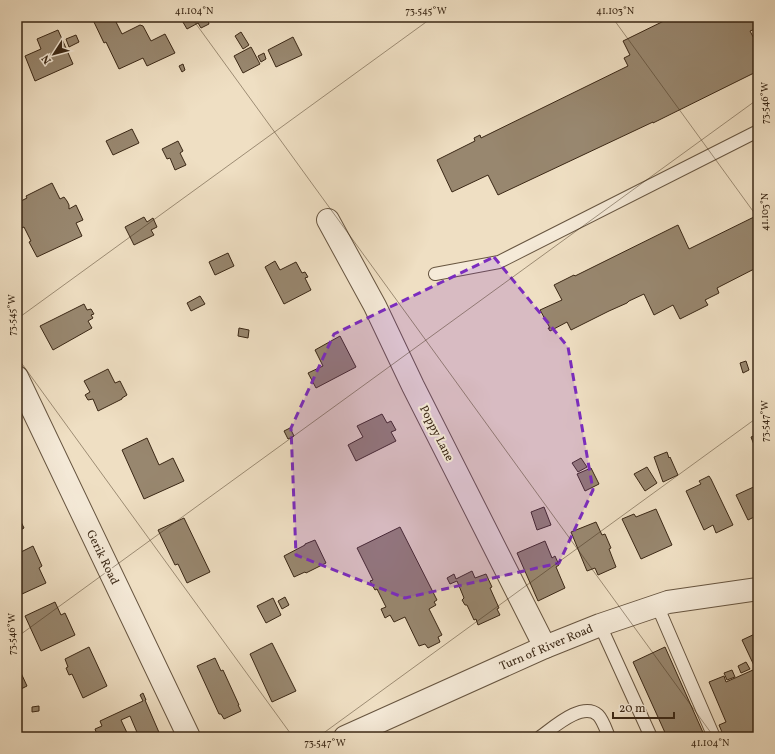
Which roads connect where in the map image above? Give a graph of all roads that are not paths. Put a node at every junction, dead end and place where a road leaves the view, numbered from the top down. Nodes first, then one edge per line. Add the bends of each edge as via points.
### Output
1 (758, 131) edge
2 (328, 220) dead end
3 (435, 274) dead end
4 (17, 377) edge
5 (758, 589) edge
6 (657, 605) junction
7 (600, 625) junction
8 (545, 647) junction
9 (189, 737) edge
10 (345, 737) edge
11 (540, 737) edge
12 (609, 737) edge
13 (651, 737) edge
14 (714, 737) edge

1 - 3 lane via 498,262
2 - 8 street, Poppy Lane via 375,306
4 - 9 street, Gerik Road
5 - 6 street, Turn of River Road
6 - 7 street, Turn of River Road
6 - 14 lane
7 - 8 street, Turn of River Road
7 - 13 lane
8 - 10 street, Turn of River Road
11 - 12 lane via 576,713 585,710 598,715

